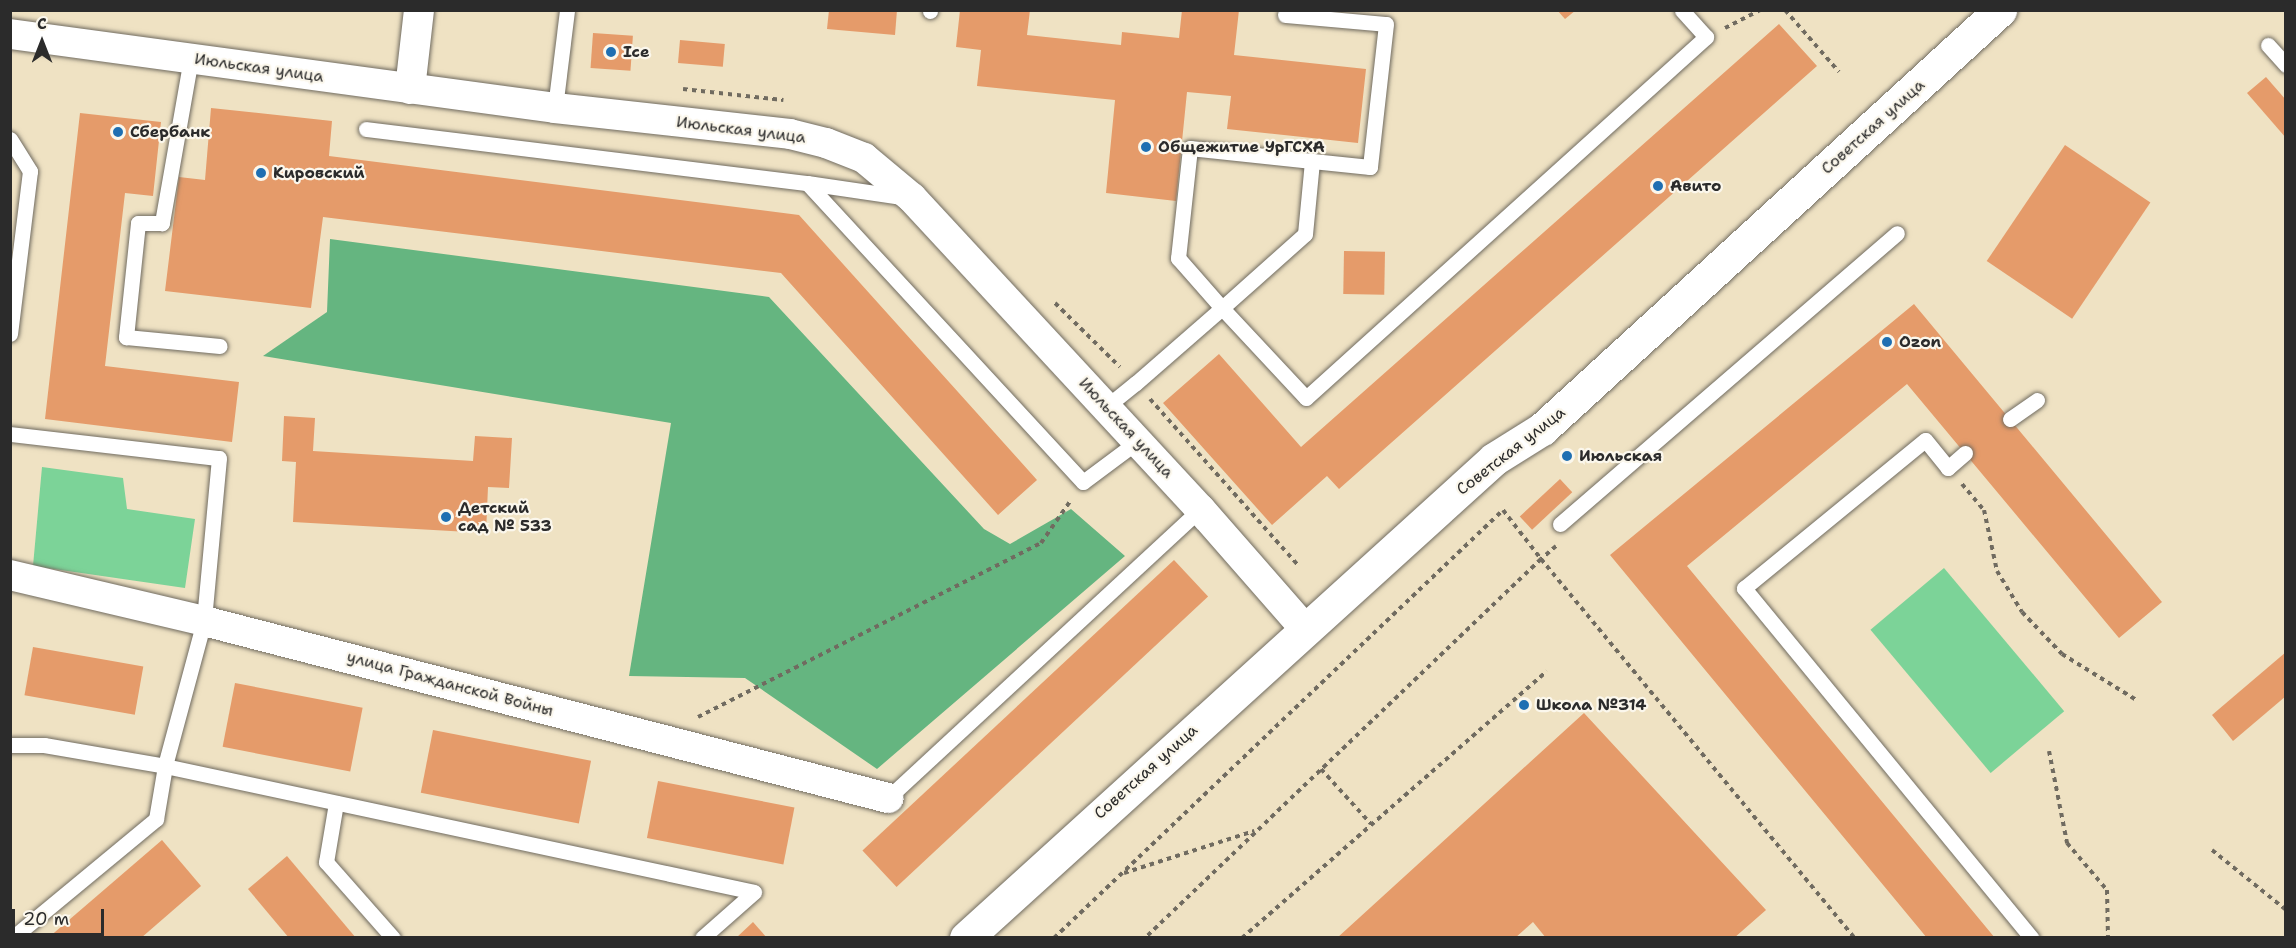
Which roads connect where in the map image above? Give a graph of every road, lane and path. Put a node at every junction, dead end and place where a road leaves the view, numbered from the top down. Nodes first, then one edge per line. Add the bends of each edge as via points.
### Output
1 (419, 10) edge
2 (567, 10) edge
3 (1682, 10) edge
4 (1760, 10) edge
5 (1785, 10) edge
6 (2000, 10) edge
7 (1285, 15) dead end
8 (10, 34) edge
9 (1706, 38) junction
10 (2268, 45) dead end
11 (191, 58) junction
12 (2286, 65) edge
13 (1839, 72) dead end
14 (410, 89) junction
15 (555, 108) junction
16 (366, 129) dead end
17 (10, 139) edge
18 (1312, 161) junction
19 (807, 183) junction
20 (912, 198) junction
21 (1897, 233) dead end
22 (1222, 308) junction
23 (11, 337) edge
24 (220, 346) dead end
25 (2037, 400) dead end
26 (1106, 407) junction
27 (2010, 420) dead end
28 (10, 434) edge
29 (1138, 441) junction
30 (1965, 453) dead end
31 (1948, 468) junction
32 (1083, 482) junction
33 (1200, 509) junction
34 (1560, 524) dead end
35 (1541, 560) junction
36 (10, 575) edge
37 (204, 621) junction
38 (1305, 629) junction
39 (1547, 671) dead end
40 (2135, 699) dead end
41 (657, 738) junction
42 (10, 745) edge
43 (2049, 751) dead end
44 (165, 766) junction
45 (1321, 769) junction
46 (888, 798) joint
47 (336, 802) junction
48 (1372, 824) junction
49 (1257, 830) junction
50 (2212, 850) dead end
51 (1121, 874) junction
52 (2286, 910) edge
53 (12, 938) edge
54 (393, 938) edge
55 (702, 938) edge
56 (966, 938) edge
57 (1054, 938) edge
58 (1145, 938) edge
59 (1242, 938) edge
60 (1855, 938) edge
61 (2031, 938) edge
62 (2108, 938) edge

1 - 14 street
2 - 15 lane
3 - 9 lane
4 - 9 path
5 - 13 path
6 - 38 street, Советская улица via 1542,429 1494,459
7 - 18 lane via 1386,24 1370,167
8 - 11 street, Июльская улица
9 - 22 lane via 1306,398
10 - 12 lane
11 - 14 street, Июльская улица
11 - 24 lane via 162,223 138,223 126,337
14 - 15 street, Июльская улица
15 - 20 street, Июльская улица via 790,134 826,142 864,158
16 - 19 lane
17 - 23 lane via 30,171
18 - 22 lane via 1305,234
18 - 22 lane via 1190,148 1178,258
19 - 20 lane
19 - 32 lane
20 - 26 street, Июльская улица
21 - 34 lane
22 - 26 lane
25 - 27 lane
26 - 29 street, Июльская улица
28 - 37 lane via 219,458
29 - 32 lane
29 - 33 street, Июльская улица
30 - 31 lane
31 - 40 path via 1984,510 1997,571 2022,612 2062,654
31 - 61 lane via 1925,440 1744,588
32 - 41 path via 1041,543
33 - 38 street, Июльская улица
33 - 46 lane
35 - 45 path
35 - 51 path via 1503,510
35 - 60 path
36 - 37 street, улица Гражданской Войны
37 - 41 street, улица Гражданской Войны
37 - 44 lane
38 - 56 street, Советская улица
39 - 48 path
41 - 46 street, улица Гражданской Войны
42 - 44 lane via 44,745
43 - 62 path via 2067,843 2107,890
44 - 47 lane
44 - 53 lane via 156,819
45 - 48 path
45 - 49 path
47 - 54 lane via 326,862
47 - 55 lane via 753,892
48 - 59 path
49 - 51 path
49 - 58 path
50 - 52 path
51 - 57 path

